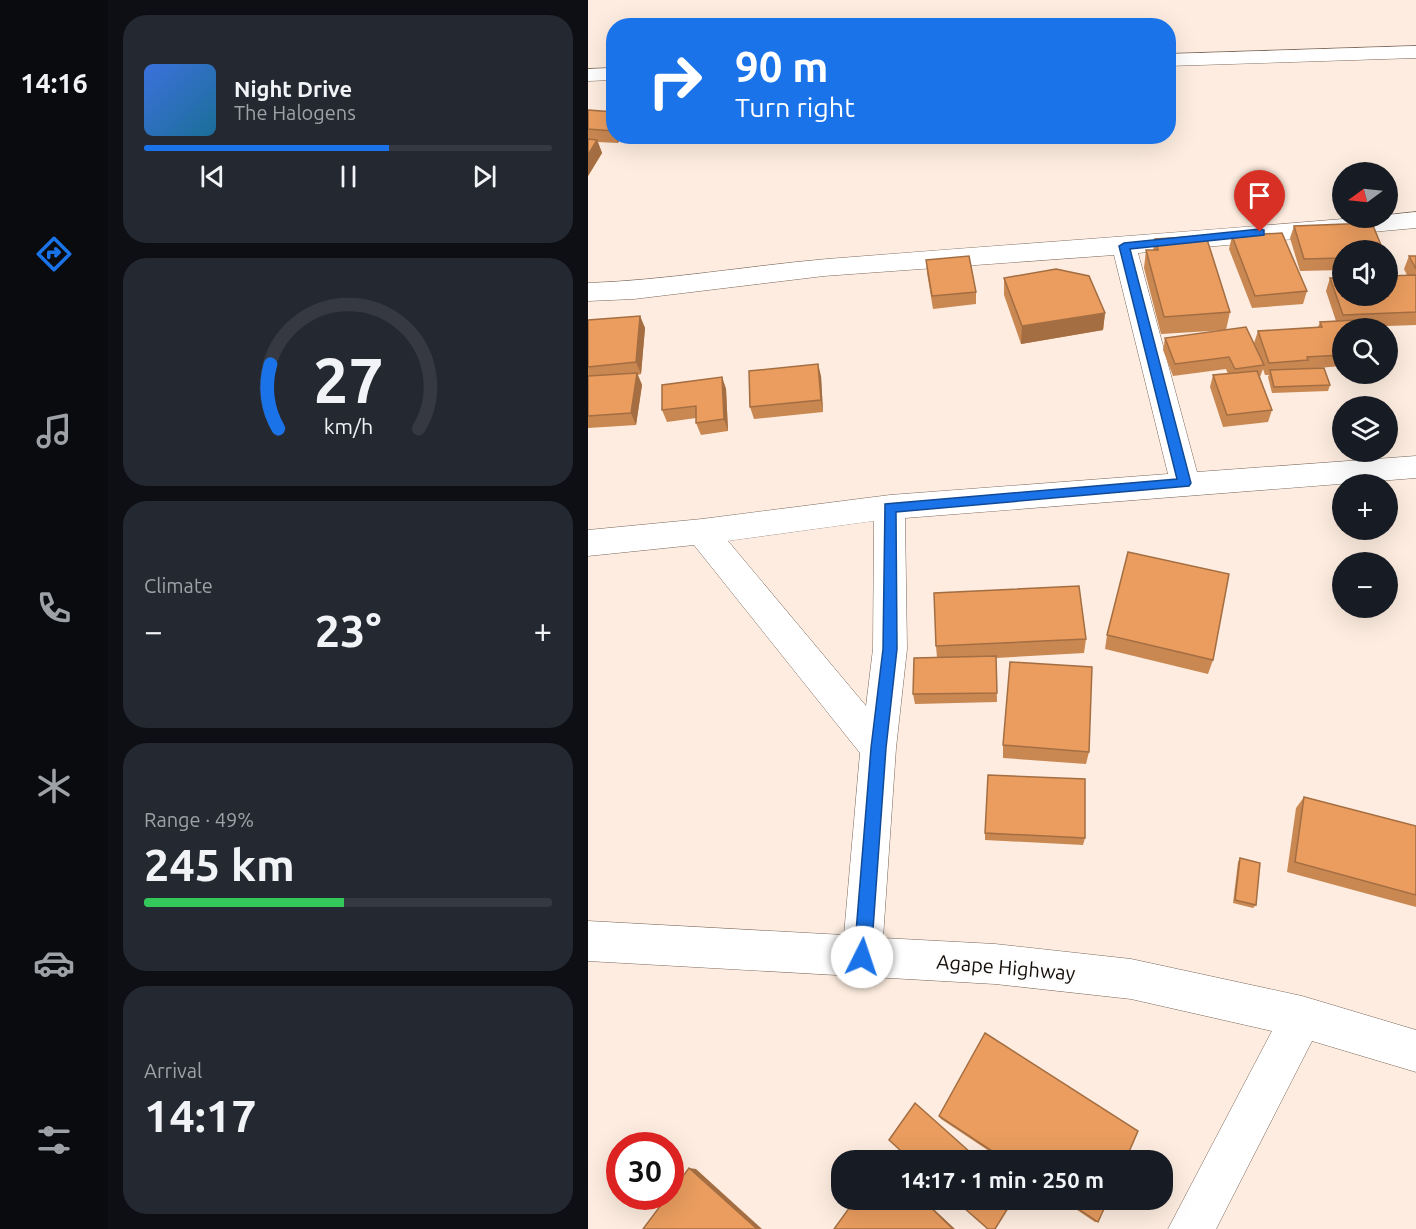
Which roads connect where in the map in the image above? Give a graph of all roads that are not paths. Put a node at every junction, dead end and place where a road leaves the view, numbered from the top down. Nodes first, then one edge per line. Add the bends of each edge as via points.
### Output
1 (1416, 52) edge
2 (1176, 60) edge
3 (606, 74) edge
4 (588, 75) edge
5 (1416, 219) edge
6 (1124, 246) junction
7 (588, 292) edge
8 (1416, 467) edge
9 (1185, 483) junction
10 (890, 507) junction
11 (702, 532) junction
12 (588, 543) edge
13 (878, 748) junction
14 (588, 941) edge
15 (862, 957) junction
16 (1302, 1017) junction
17 (1416, 1052) edge
18 (1191, 1229) edge

1 - 2 street
3 - 4 street
5 - 6 street
6 - 7 street via 824,268
6 - 9 street
8 - 9 street
9 - 10 street
10 - 11 street
10 - 13 street via 890,649
11 - 12 street
11 - 13 street
13 - 15 street
14 - 15 street, Agape Highway
15 - 16 street, Agape Highway via 994,964 1131,979
16 - 17 street, Agape Highway
16 - 18 street

